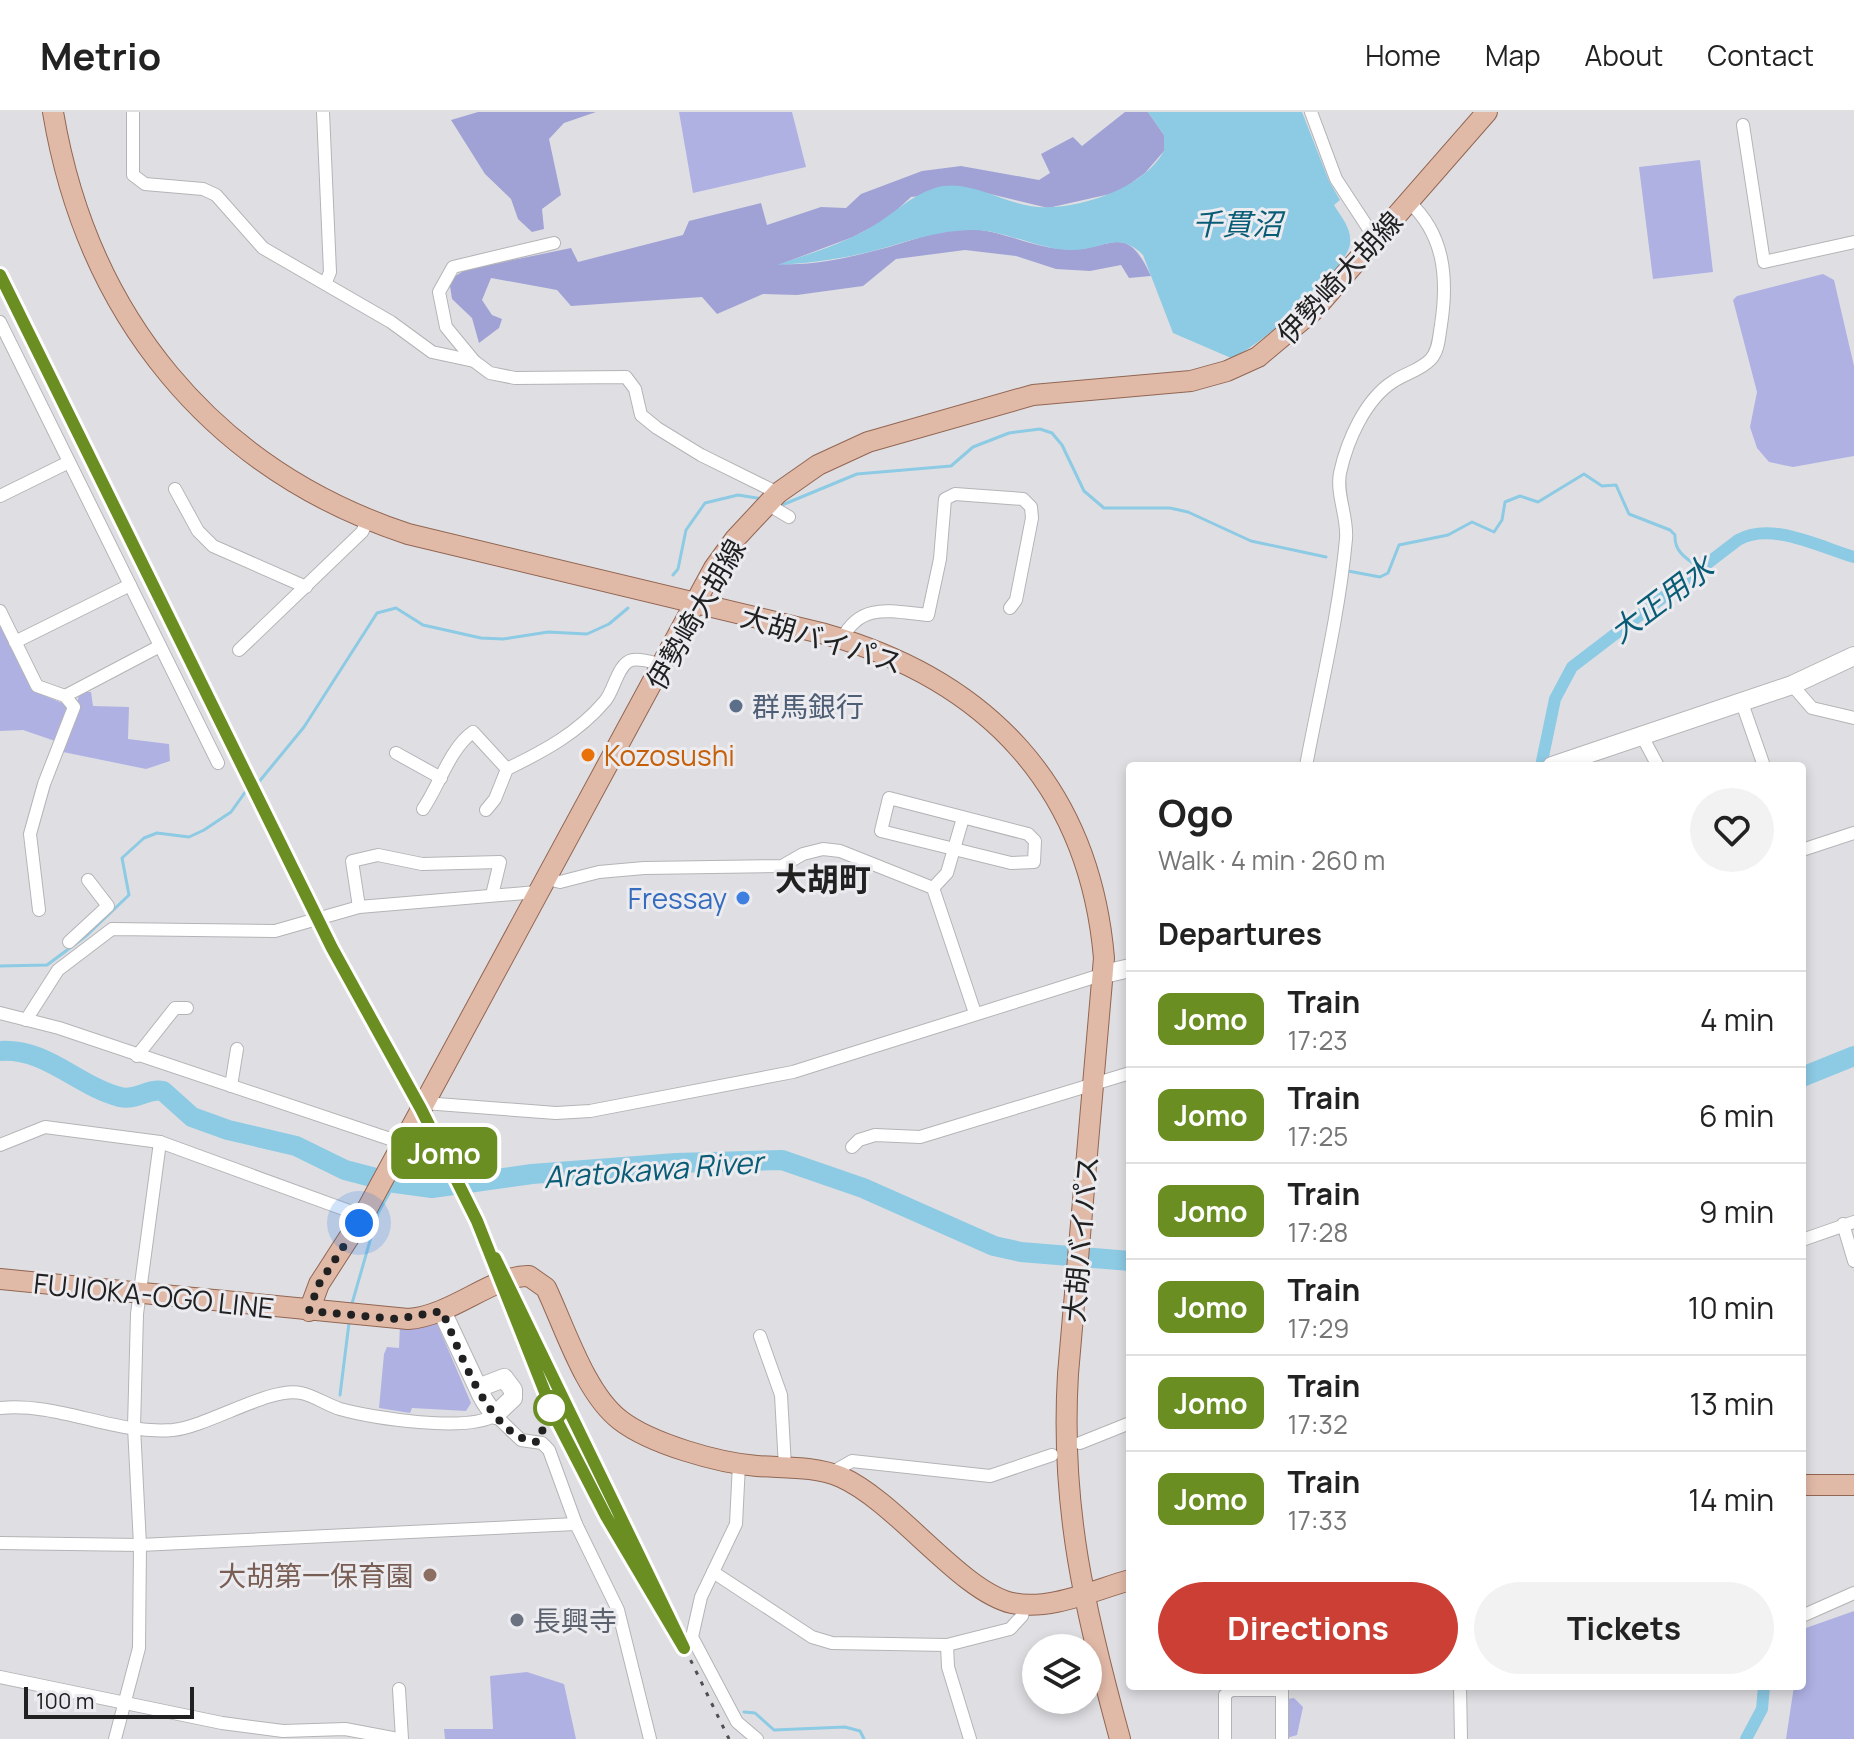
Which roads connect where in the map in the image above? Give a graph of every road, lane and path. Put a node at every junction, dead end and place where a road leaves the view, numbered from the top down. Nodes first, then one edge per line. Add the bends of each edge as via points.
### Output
1 (53, 112) edge
2 (133, 112) edge
3 (323, 112) edge
4 (1311, 112) edge
5 (1487, 112) edge
6 (1743, 125) dead end
7 (1409, 202) junction
8 (1376, 240) junction
9 (1854, 242) edge
10 (554, 243) dead end
11 (326, 282) junction
12 (0, 322) edge
13 (4, 339) edge
14 (474, 361) junction
15 (69, 462) junction
16 (175, 489) dead end
17 (0, 496) edge
18 (773, 498) junction
19 (789, 517) dead end
20 (368, 520) junction
21 (130, 585) junction
22 (306, 587) junction
23 (695, 603) junction
24 (1010, 608) dead end
25 (0, 611) edge
26 (842, 639) junction
27 (15, 642) junction
28 (160, 646) junction
29 (239, 650) dead end
30 (1854, 656) edge
31 (664, 665) junction
32 (1792, 685) junction
33 (65, 696) junction
34 (1742, 703) junction
35 (1854, 718) edge
36 (1643, 738) junction
37 (396, 753) dead end
38 (1307, 762) edge
39 (1565, 762) edge
40 (1656, 762) edge
41 (1763, 762) edge
42 (218, 763) dead end
43 (507, 769) junction
44 (441, 778) junction
45 (423, 809) dead end
46 (486, 810) dead end
47 (963, 818) junction
48 (1854, 833) edge
49 (954, 849) junction
50 (1806, 849) edge
51 (88, 880) dead end
52 (541, 885) junction
53 (933, 888) junction
54 (492, 895) junction
55 (359, 907) junction
56 (39, 910) dead end
57 (79, 941) junction
58 (1126, 969) edge
59 (1104, 974) junction
60 (187, 1008) dead end
61 (0, 1013) edge
62 (975, 1013) junction
63 (26, 1020) junction
64 (237, 1049) dead end
65 (137, 1056) junction
66 (1126, 1074) edge
67 (1095, 1084) junction
68 (231, 1086) junction
69 (424, 1103) junction
70 (160, 1142) junction
71 (0, 1145) edge
72 (401, 1145) junction
73 (852, 1147) dead end
74 (365, 1214) junction
75 (1848, 1223) edge
76 (1806, 1239) edge
77 (1854, 1261) edge
78 (0, 1279) edge
79 (139, 1294) junction
80 (309, 1311) junction
81 (442, 1311) junction
82 (760, 1336) dead end
83 (478, 1388) junction
84 (0, 1408) edge
85 (495, 1415) junction
86 (1126, 1425) edge
87 (134, 1427) junction
88 (1080, 1443) dead end
89 (1052, 1455) dead end
90 (739, 1464) junction
91 (785, 1467) junction
92 (831, 1473) junction
93 (1806, 1485) edge
94 (1854, 1485) edge
95 (576, 1524) junction
96 (0, 1543) edge
97 (140, 1545) junction
98 (713, 1572) junction
99 (1126, 1581) edge
100 (1854, 1593) edge
101 (1082, 1594) junction
102 (1025, 1605) junction
103 (1806, 1614) edge
104 (947, 1645) junction
105 (0, 1677) edge
106 (399, 1689) dead end
107 (1460, 1690) edge
108 (124, 1704) junction
109 (115, 1739) edge
110 (400, 1739) edge
111 (650, 1739) edge
112 (757, 1739) edge
113 (970, 1739) edge
114 (1120, 1739) edge
115 (1225, 1739) edge
116 (1282, 1739) edge
117 (1461, 1739) edge

1 - 20 main road, 大胡バイパス via 84,234 114,298 158,362 238,443 308,491
2 - 11 street via 133,175 145,184 216,195 263,248
3 - 11 street via 330,272
4 - 8 street via 1336,179
5 - 7 main road, 伊勢崎大胡線
6 - 9 street via 1764,262
7 - 8 main road, 伊勢崎大胡線
7 - 38 street via 1431,229 1443,260 1437,350 1376,397 1346,453 1339,482 1347,529 1342,576
8 - 18 main road, 伊勢崎大胡線 via 1296,327 1239,367 1191,381 1011,400 868,442 818,465
10 - 14 street via 461,263 445,275 439,292 441,316
11 - 14 street via 432,352
12 - 13 street
13 - 15 street
14 - 18 street via 490,373 515,378 626,377 641,415
15 - 17 street
15 - 21 street
16 - 22 street via 198,531 213,546
18 - 19 street
18 - 23 main road, 伊勢崎大胡線 via 720,558
20 - 22 street
20 - 23 main road, 大胡バイパス via 452,546
21 - 27 street
21 - 28 street
22 - 29 street
23 - 26 main road, 大胡バイパス
23 - 31 main road, 伊勢崎大胡線
24 - 26 street via 1016,600 1031,507 1023,499 955,494 945,499 928,615 875,609 851,625
25 - 27 street
26 - 59 main road, 大胡バイパス via 903,661 946,684 1026,755 1059,802 1087,864 1100,921
27 - 33 street via 37,686
28 - 33 street
28 - 42 street
30 - 32 street
31 - 43 street via 632,660 625,664 609,697 586,721 555,745
31 - 52 main road, 伊勢崎大胡線
32 - 34 street
32 - 35 street via 1812,708
33 - 56 street via 74,712 30,834
34 - 36 street
34 - 41 street
36 - 39 street
36 - 40 street
37 - 44 street
43 - 44 street via 473,732 458,743
43 - 46 street
44 - 45 street
47 - 49 street
47 - 49 street via 1032,836 1034,862 1011,863
47 - 49 street via 886,799 881,831
48 - 50 street
49 - 53 street via 947,873
51 - 57 street via 108,906
52 - 53 street via 644,868 782,866 823,849
52 - 54 street
52 - 69 main road, 伊勢崎大胡線
53 - 62 street
54 - 55 street
54 - 55 street via 500,862 422,864 378,855 351,864
55 - 57 street via 275,931 116,928
57 - 63 street
58 - 59 street
59 - 62 street
59 - 67 main road, 大胡バイパス
60 - 65 street via 175,1008
61 - 63 street
62 - 69 street via 793,1072 590,1111
63 - 65 street
64 - 68 street
65 - 68 street
66 - 67 street
67 - 73 street via 920,1137 875,1135
67 - 101 main road, 大胡バイパス via 1065,1442 1070,1523
68 - 72 street
69 - 72 main road, 伊勢崎大胡線
70 - 71 street via 45,1127
70 - 74 street
70 - 79 street
72 - 74 main road, 伊勢崎大胡線
74 - 80 main road, 伊勢崎大胡線 via 319,1284
75 - 76 street
75 - 77 street
78 - 79 main road, FUJIOKA-OGO LINE
79 - 80 main road, FUJIOKA-OGO LINE
79 - 87 street
80 - 81 main road, FUJIOKA-OGO LINE via 414,1319
81 - 83 street
81 - 90 main road via 515,1278 536,1278 611,1413 643,1433
82 - 91 street via 781,1395
83 - 85 street
83 - 85 street via 500,1378 510,1383 513,1398
84 - 87 street via 53,1408
85 - 87 street via 476,1423 427,1422 340,1409 293,1392 181,1429
85 - 95 street via 521,1440 542,1443 549,1450
86 - 88 street
87 - 97 street
89 - 92 street via 990,1476 852,1461
90 - 91 main road
90 - 98 street via 736,1524
91 - 92 main road
92 - 102 main road via 875,1498 987,1591
93 - 94 main road
95 - 97 street
95 - 111 street via 619,1613
96 - 97 street
97 - 108 street via 139,1648
98 - 104 street via 817,1640
98 - 112 street via 692,1637 737,1722
99 - 101 main road
100 - 103 street
101 - 102 main road
101 - 114 main road, 大胡バイパス
102 - 104 street via 1010,1629
104 - 113 street via 948,1667
105 - 108 street
106 - 110 street
107 - 117 street
108 - 109 street
108 - 110 street via 283,1731 345,1729
115 - 116 street via 1225,1695 1237,1690 1282,1690

